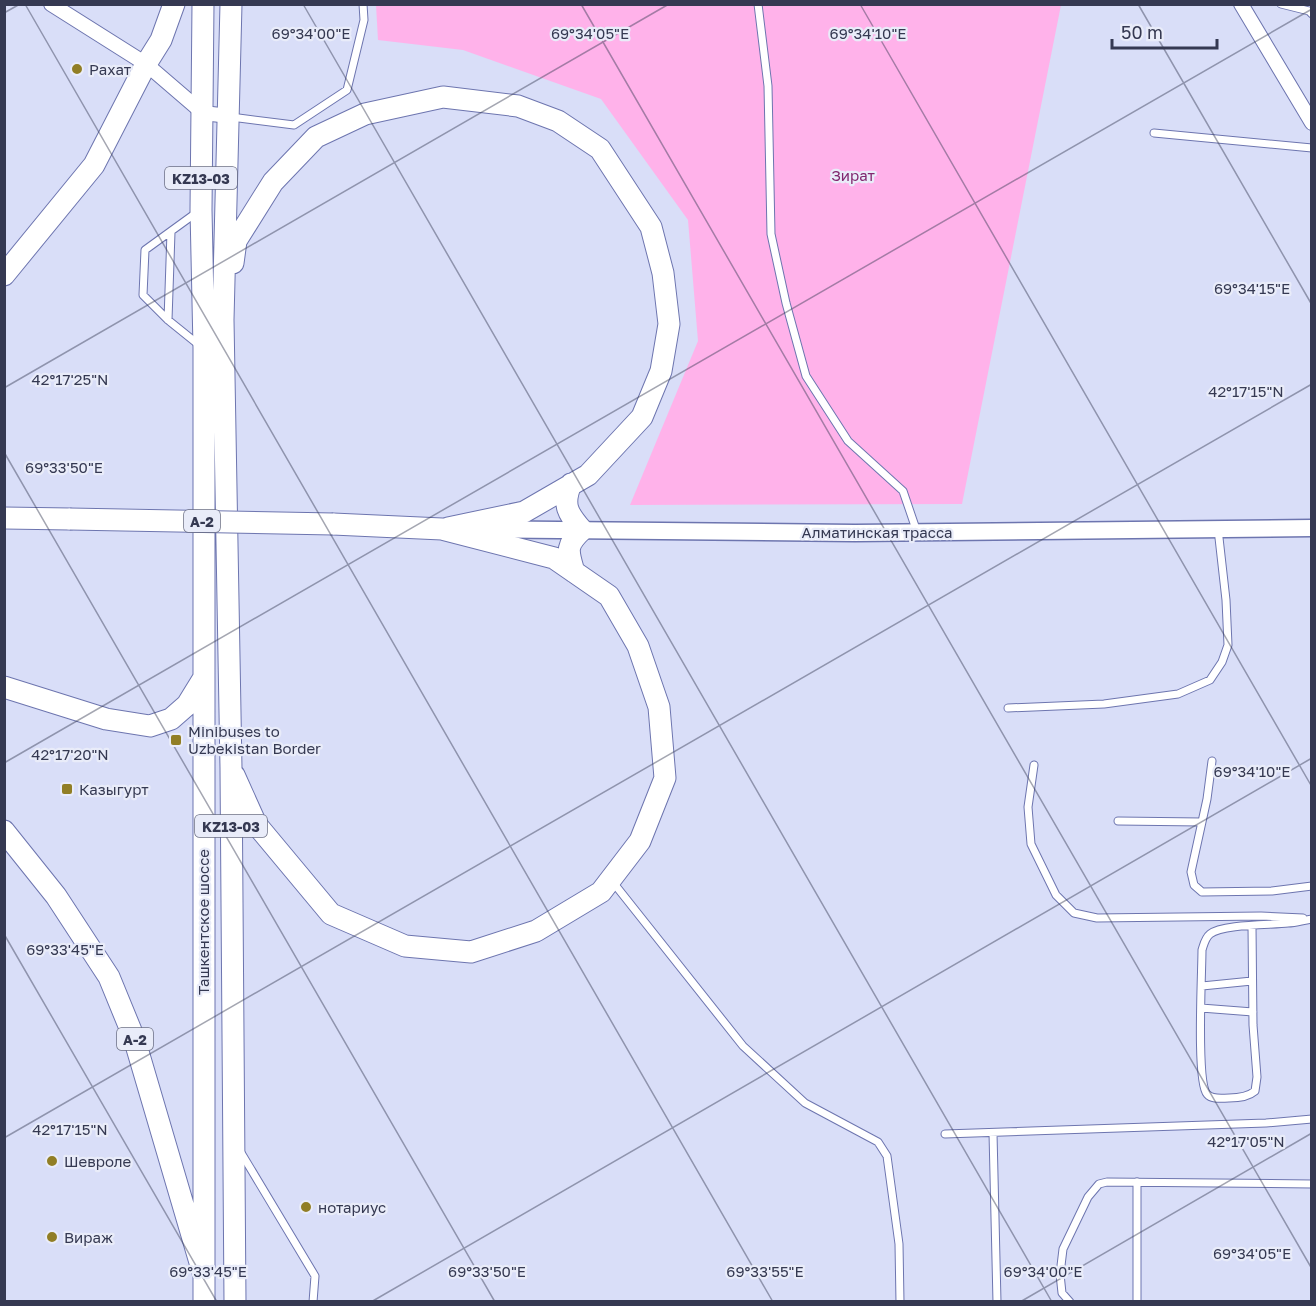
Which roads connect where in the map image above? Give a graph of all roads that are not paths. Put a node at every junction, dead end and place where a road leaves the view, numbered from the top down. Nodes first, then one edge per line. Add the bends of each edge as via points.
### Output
1 (51, 4) edge
2 (174, 4) edge
3 (203, 4) edge
4 (231, 4) edge
5 (363, 4) edge
6 (758, 4) edge
7 (1241, 4) edge
8 (1281, 4) edge
9 (1311, 11) edge
10 (146, 64) junction
11 (203, 113) junction
12 (229, 116) junction
13 (1311, 123) edge
14 (1154, 133) dead end
15 (1311, 148) edge
16 (201, 210) junction
17 (171, 232) junction
18 (4, 275) edge
19 (168, 320) junction
20 (223, 320) junction
21 (210, 350) junction
22 (571, 484) junction
23 (4, 518) edge
24 (1311, 528) edge
25 (442, 529) junction
26 (1218, 529) junction
27 (582, 530) junction
28 (917, 532) junction
29 (574, 572) junction
30 (229, 662) junction
31 (203, 671) junction
32 (4, 687) edge
33 (1008, 708) dead end
34 (1212, 761) dead end
35 (1034, 765) dead end
36 (231, 768) junction
37 (1118, 821) dead end
38 (1201, 822) junction
39 (4, 831) edge
40 (611, 879) junction
41 (1311, 886) edge
42 (1311, 919) edge
43 (1252, 926) junction
44 (1252, 981) junction
45 (1202, 986) junction
46 (1201, 1008) junction
47 (1253, 1012) junction
48 (1311, 1119) edge
49 (993, 1133) junction
50 (945, 1134) dead end
51 (233, 1139) junction
52 (204, 1140) junction
53 (1137, 1182) junction
54 (1311, 1184) edge
55 (204, 1276) junction
56 (204, 1302) edge
57 (235, 1302) edge
58 (313, 1302) edge
59 (900, 1302) edge
60 (997, 1302) edge
61 (1070, 1302) edge
62 (1137, 1302) edge

1 - 10 street
2 - 10 highway via 161,40
3 - 11 highway, KZ13-03
4 - 12 highway, KZ13-03
5 - 12 lane via 364,20 347,90 294,125
6 - 28 lane via 768,86 771,234 806,376 848,441 903,491
7 - 13 street
8 - 9 lane
10 - 11 street
10 - 18 highway via 94,165
11 - 12 street
11 - 16 highway, KZ13-03
12 - 20 highway, KZ13-03
14 - 15 lane
16 - 17 lane
16 - 21 highway, KZ13-03
17 - 19 lane
17 - 19 lane via 145,250 143,295
19 - 21 lane
20 - 21 highway
20 - 22 highway via 236,241 273,182 316,137 365,114 443,97 518,106 558,122 600,149 651,227 663,273 669,324 662,371 642,417 588,475
21 - 30 highway, KZ13-03
21 - 31 highway, Ташкентское шоссе / KZ13-03
22 - 25 highway via 524,512
22 - 27 highway via 566,507
23 - 25 highway, A-2, bridge
24 - 26 street, Алматинская трасса
25 - 27 street, Алматинская трасса
25 - 29 highway via 554,558
26 - 28 street, Алматинская трасса
26 - 33 lane via 1228,645 1210,680 1178,694 1104,704
27 - 28 street, Алматинская трасса
27 - 29 highway via 568,550
29 - 40 highway via 609,596 638,646 659,707 665,778 640,841
30 - 31 highway
30 - 36 highway, KZ13-03
31 - 32 highway via 187,705 171,719 150,726 106,719
31 - 52 highway, Ташкентское шоссе / KZ13-03
34 - 38 lane
35 - 42 lane via 1028,807 1031,844 1056,895 1074,913 1097,918
36 - 40 highway via 256,824 331,914 405,946 471,952 536,931 601,892
36 - 51 highway, KZ13-03
37 - 38 lane
38 - 41 lane via 1191,872 1194,885 1202,892
39 - 55 highway, A-2 via 56,896 109,977 134,1038
40 - 59 lane via 743,1046 805,1103 878,1142 887,1156 899,1244
42 - 43 lane
43 - 44 lane
43 - 45 lane via 1222,928 1205,939
44 - 45 lane
44 - 47 lane
45 - 46 lane
46 - 47 lane
46 - 47 lane via 1202,1083 1210,1097 1250,1096 1255,1091
48 - 49 lane
49 - 50 lane
49 - 60 lane
51 - 52 highway
51 - 57 highway, KZ13-03
51 - 58 lane via 315,1276
52 - 55 highway, Ташкентское шоссе / KZ13-03
53 - 54 lane
53 - 61 lane via 1099,1184 1088,1197 1063,1249 1062,1293
53 - 62 lane
55 - 56 highway, KZ13-03

